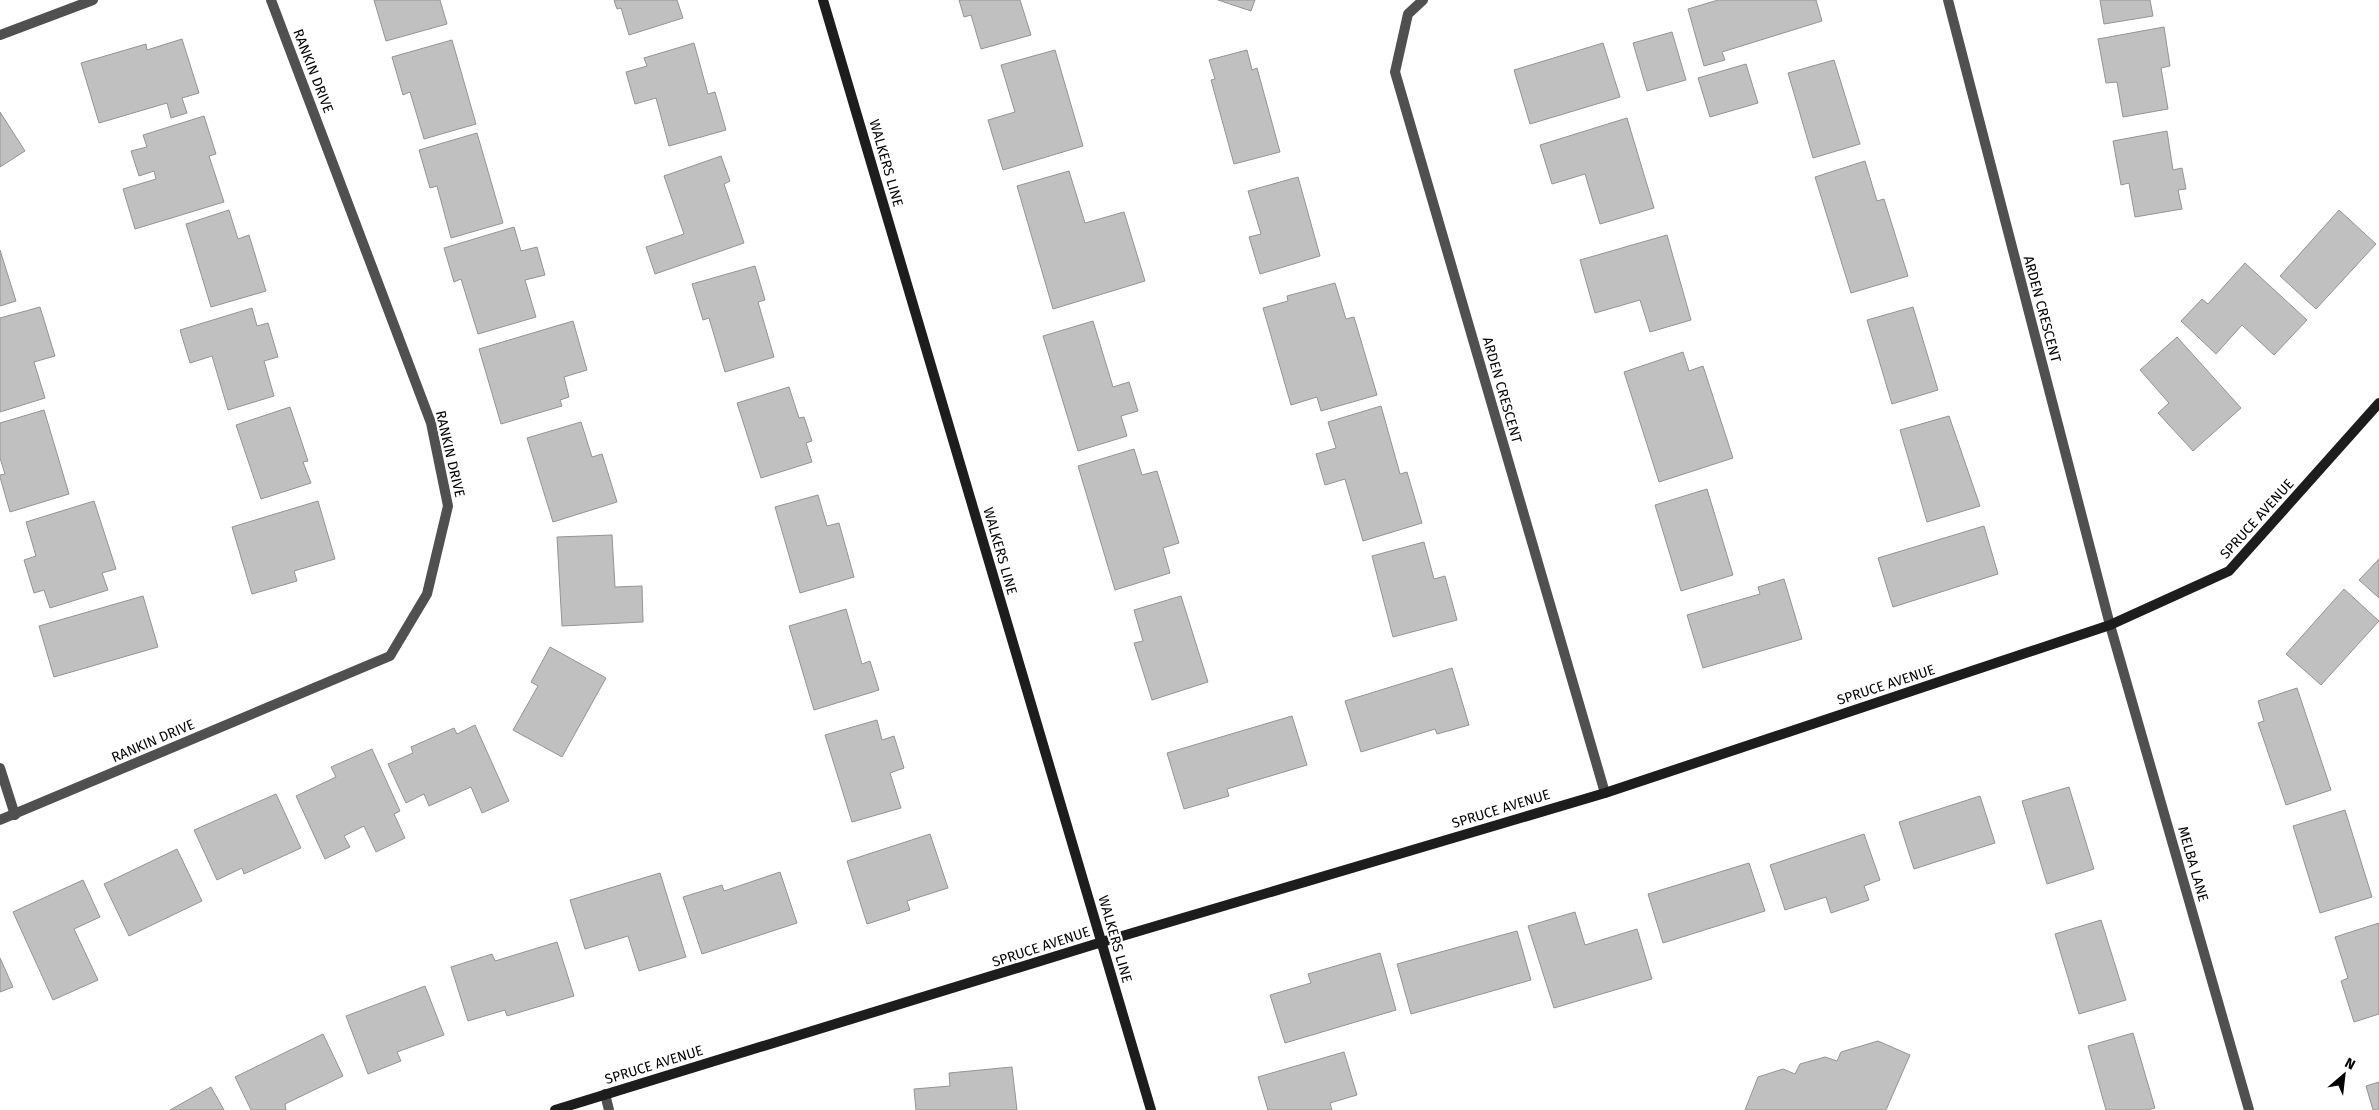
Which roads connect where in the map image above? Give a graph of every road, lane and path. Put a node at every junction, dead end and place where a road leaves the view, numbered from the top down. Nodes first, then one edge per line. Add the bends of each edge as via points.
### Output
1 (94, 0) edge
2 (271, 0) edge
3 (823, 0) edge
4 (1423, 0) edge
5 (1948, 0) edge
6 (0, 35) edge
7 (2379, 403) edge
8 (2110, 625) junction
9 (0, 768) edge
10 (1605, 792) junction
11 (15, 815) junction
12 (0, 820) edge
13 (1102, 942) junction
14 (605, 1094) junction
15 (555, 1110) edge
16 (609, 1110) edge
17 (1151, 1110) edge
18 (2249, 1110) edge

1 - 6 street
2 - 11 street, RANKIN DRIVE via 431,423 448,506 427,594 390,656
3 - 13 street, WALKERS LINE
4 - 10 street, ARDEN CRESCENT via 1408,14 1395,72
5 - 8 street, ARDEN CRESCENT
7 - 8 street, SPRUCE AVENUE via 2229,572
8 - 10 street, SPRUCE AVENUE
8 - 18 street, MELBA LANE
9 - 11 street
10 - 13 street, SPRUCE AVENUE
11 - 12 street, RANKIN DRIVE
13 - 14 street, SPRUCE AVENUE
13 - 17 street, WALKERS LINE
14 - 15 street, SPRUCE AVENUE
14 - 16 street

